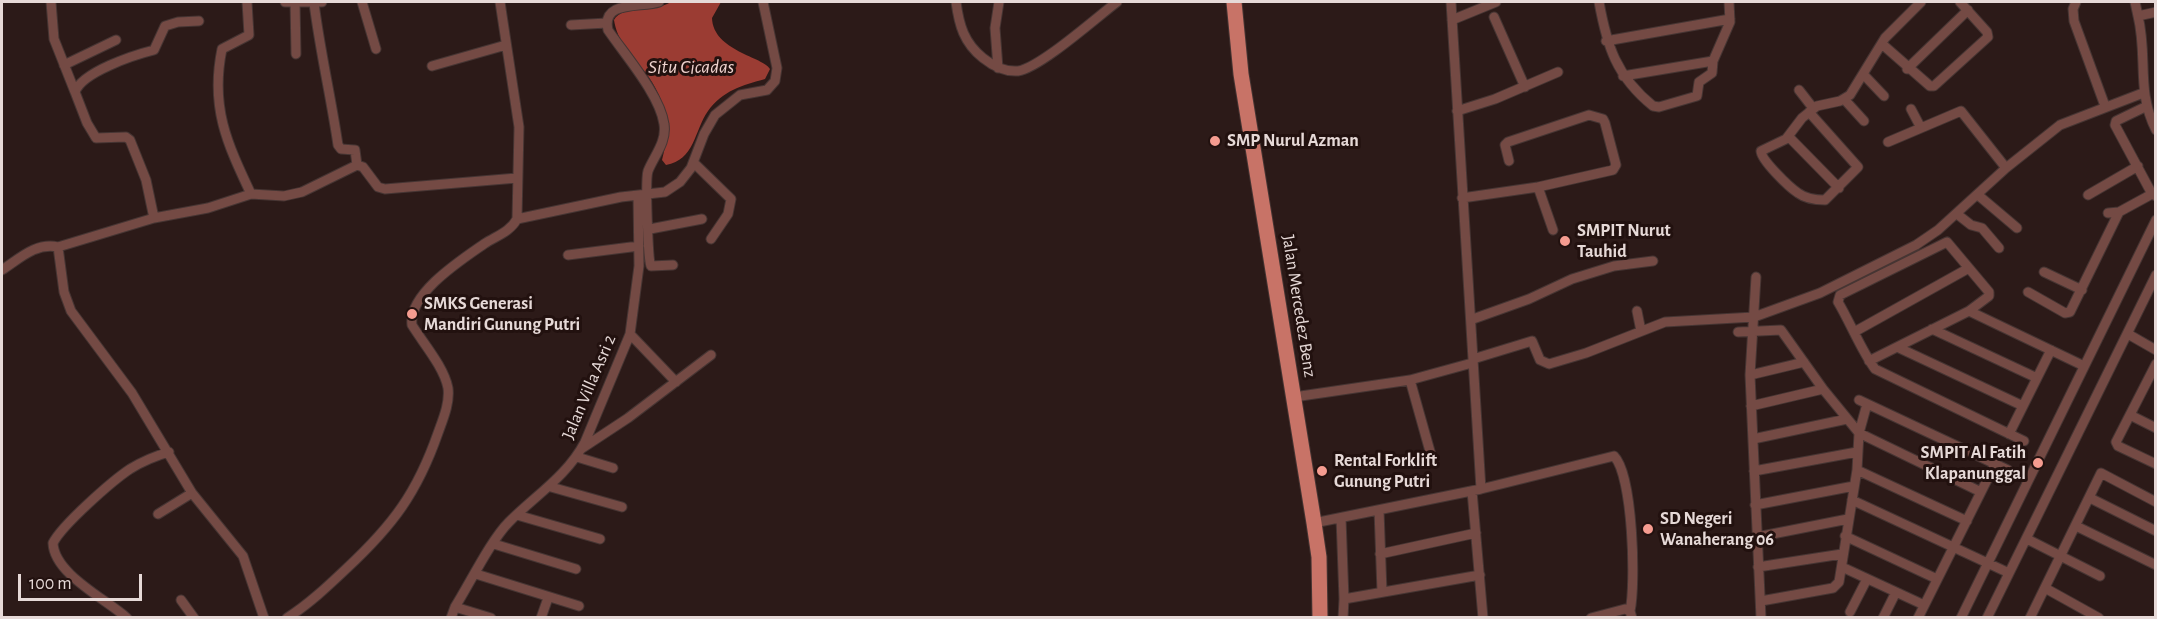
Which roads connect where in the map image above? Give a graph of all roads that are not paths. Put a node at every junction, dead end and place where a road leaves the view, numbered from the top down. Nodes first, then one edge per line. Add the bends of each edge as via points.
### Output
1 (51, 2) edge
2 (247, 2) edge
3 (285, 2) edge
4 (295, 2) edge
5 (318, 2) edge
6 (362, 2) edge
7 (500, 2) edge
8 (659, 2) edge
9 (763, 2) edge
10 (956, 2) edge
11 (999, 2) edge
12 (1117, 2) edge
13 (1234, 2) edge
14 (1451, 2) edge
15 (1496, 2) edge
16 (1599, 2) edge
17 (1729, 2) edge
18 (1921, 2) edge
19 (1960, 2) edge
20 (2076, 2) edge
21 (2135, 2) edge
22 (627, 3) edge
23 (1968, 10) junction
24 (2156, 12) edge
25 (2138, 16) junction
26 (1494, 17) dead end
27 (1730, 19) junction
28 (1452, 20) junction
29 (199, 21) dead end
30 (607, 23) junction
31 (571, 25) dead end
32 (116, 40) dead end
33 (1606, 41) junction
34 (1882, 44) junction
35 (506, 45) junction
36 (376, 49) dead end
37 (296, 54) dead end
38 (1713, 61) junction
39 (64, 65) junction
40 (432, 66) dead end
41 (998, 68) junction
42 (1907, 69) junction
43 (1558, 72) dead end
44 (1623, 75) junction
45 (1864, 75) junction
46 (1525, 87) junction
47 (1798, 90) dead end
48 (75, 92) junction
49 (2143, 93) junction
50 (1884, 96) dead end
51 (1844, 99) junction
52 (2105, 106) junction
53 (2145, 107) junction
54 (1911, 108) dead end
55 (1811, 110) junction
56 (1457, 111) junction
57 (1864, 121) dead end
58 (1921, 128) junction
59 (2155, 128) edge
60 (1789, 137) junction
61 (1888, 142) dead end
62 (1509, 161) dead end
63 (694, 163) junction
64 (357, 165) junction
65 (2138, 166) junction
66 (2006, 168) junction
67 (517, 178) junction
68 (1538, 187) junction
69 (1839, 188) junction
70 (251, 194) junction
71 (1978, 195) junction
72 (2088, 195) dead end
73 (2154, 195) edge
74 (642, 196) junction
75 (1462, 198) junction
76 (2119, 212) junction
77 (2108, 213) dead end
78 (1957, 214) junction
79 (154, 218) junction
80 (517, 219) junction
81 (702, 219) dead end
82 (2156, 220) edge
83 (2017, 228) dead end
84 (650, 229) junction
85 (1553, 230) dead end
86 (711, 239) dead end
87 (639, 246) junction
88 (58, 248) junction
89 (1999, 248) dead end
90 (568, 255) dead end
91 (1653, 261) dead end
92 (673, 265) dead end
93 (1969, 268) junction
94 (2, 270) edge
95 (2044, 272) dead end
96 (2156, 275) edge
97 (1756, 277) dead end
98 (2082, 290) junction
99 (2028, 292) dead end
100 (1637, 311) dead end
101 (1969, 311) junction
102 (1754, 317) junction
103 (1473, 319) junction
104 (1932, 329) junction
105 (1641, 331) junction
106 (1856, 331) junction
107 (1738, 332) dead end
108 (1752, 332) junction
109 (630, 333) junction
110 (2128, 334) junction
111 (1897, 347) junction
112 (2051, 350) junction
113 (2156, 350) edge
114 (711, 355) dead end
115 (1472, 361) junction
116 (1869, 361) junction
117 (1804, 362) junction
118 (2156, 364) edge
119 (2084, 366) junction
120 (1750, 375) junction
121 (2037, 378) junction
122 (1410, 380) junction
123 (676, 382) junction
124 (2151, 384) edge
125 (1823, 389) junction
126 (1294, 397) junction
127 (1751, 406) junction
128 (2024, 406) junction
129 (2130, 415) junction
130 (1847, 419) junction
131 (2156, 428) edge
132 (1859, 433) junction
133 (2009, 434) junction
134 (1753, 439) junction
135 (2024, 441) dead end
136 (169, 452) junction
137 (1857, 452) junction
138 (579, 453) junction
139 (1433, 462) dead end
140 (1995, 464) junction
141 (2156, 464) edge
142 (613, 468) dead end
143 (1857, 470) junction
144 (2008, 470) dead end
145 (1754, 471) junction
146 (1854, 486) junction
147 (550, 487) junction
148 (1477, 490) junction
149 (1981, 492) junction
150 (192, 493) junction
151 (2090, 498) junction
152 (1851, 500) junction
153 (2156, 502) edge
154 (1755, 505) junction
155 (622, 507) dead end
156 (1379, 510) junction
157 (158, 514) dead end
158 (518, 514) junction
159 (1341, 518) junction
160 (1848, 519) junction
161 (1966, 520) junction
162 (1314, 523) junction
163 (2076, 525) junction
164 (2156, 531) edge
165 (1476, 533) junction
166 (1845, 536) junction
167 (1757, 537) junction
168 (600, 539) dead end
169 (2027, 539) junction
170 (494, 544) junction
171 (1953, 548) junction
172 (1380, 554) junction
173 (1842, 554) junction
174 (2061, 556) junction
175 (2156, 566) edge
176 (1758, 567) junction
177 (1842, 567) junction
178 (576, 569) dead end
179 (1999, 569) junction
180 (476, 574) junction
181 (1480, 575) junction
182 (2100, 576) dead end
183 (1867, 579) junction
184 (1937, 579) junction
185 (2045, 588) junction
186 (1382, 592) junction
187 (1896, 592) junction
188 (548, 598) junction
189 (1344, 599) junction
190 (181, 600) dead end
191 (1761, 601) junction
192 (1924, 605) junction
193 (579, 606) dead end
194 (455, 607) junction
195 (1850, 612) dead end
196 (1631, 614) edge
197 (1484, 617) edge
198 (2033, 617) edge
199 (127, 618) edge
200 (194, 618) edge
201 (264, 618) edge
202 (287, 618) edge
203 (451, 618) edge
204 (491, 618) edge
205 (541, 618) edge
206 (1320, 618) edge
207 (1343, 618) edge
208 (1591, 618) edge
209 (1761, 618) edge
210 (1883, 618) edge
211 (1918, 618) edge
212 (1962, 618) edge
213 (1987, 618) edge
214 (2099, 618) edge

1 - 39 street via 54,39
2 - 70 street via 249,35 222,49 218,87 229,148
3 - 4 street
4 - 5 street
4 - 37 street
5 - 64 street via 319,46 338,145 355,150
6 - 36 street
7 - 35 street
8 - 22 street
9 - 63 street via 777,68 775,81 767,90 740,95 722,107 709,123
10 - 41 street via 966,41
11 - 41 street via 995,28
12 - 41 street via 1027,68
13 - 126 main road, Jalan Mercedez Benz via 1241,74
14 - 28 street
15 - 28 street
16 - 33 street
17 - 27 street
18 - 34 street
19 - 23 street
20 - 52 street via 2074,21
21 - 25 street
22 - 30 street via 609,15
23 - 42 street
23 - 42 street via 1988,32 1988,38 1934,86
24 - 25 street
25 - 49 street via 2143,45
26 - 46 street
27 - 33 street
27 - 38 street
28 - 56 street
29 - 48 street via 165,26 154,50 92,75
30 - 31 street
30 - 74 street via 651,93 664,125 664,136 648,170
32 - 39 street
33 - 44 street
34 - 42 street
34 - 45 street
35 - 40 street
35 - 67 street via 519,127
38 - 44 street
38 - 44 street via 1712,73 1699,82 1697,96 1659,107 1650,104
39 - 48 street
43 - 46 street
45 - 50 street
45 - 51 street
46 - 56 street
47 - 55 street
48 - 79 street via 96,138 130,140 146,180
49 - 52 street
49 - 53 street
51 - 55 street via 1825,102
51 - 57 street
52 - 66 street via 2060,125
53 - 59 street
53 - 65 street via 2115,125
54 - 58 street
55 - 60 street
55 - 69 street via 1857,164 1858,170
56 - 75 street
58 - 61 street
58 - 66 street via 1961,111
60 - 69 street
60 - 69 street via 1764,148 1760,154 1763,159 1797,193 1812,199 1825,200
62 - 68 street via 1505,145 1508,142 1584,116 1602,119 1616,168
63 - 74 street via 673,188
63 - 86 street via 731,199 728,214
64 - 67 street via 378,187 386,189
64 - 70 street via 302,192 284,196
65 - 72 street
65 - 73 street
66 - 71 street
67 - 80 street
68 - 75 street
68 - 85 street
70 - 79 street via 208,208
71 - 78 street
71 - 83 street
73 - 76 street
74 - 80 street
74 - 84 street
74 - 87 street, Jalan Villa Asri 2
75 - 103 street
76 - 77 street
76 - 98 street
78 - 89 street via 1982,228
78 - 102 street via 1916,245 1820,293
79 - 88 street
80 - 202 street via 513,226 427,289 413,309 412,325 443,376 448,398 427,464 408,500 383,534 327,587
81 - 84 street
82 - 119 street
84 - 92 street via 650,265
87 - 90 street
87 - 109 street, Jalan Villa Asri 2
88 - 94 street via 42,246
88 - 136 street via 64,292 71,311 132,393
91 - 103 street via 1614,266 1572,279
93 - 101 street via 1990,295
93 - 106 street
93 - 106 street via 1946,242 1840,295 1838,302
95 - 98 street
96 - 110 street
97 - 102 street
98 - 99 street via 2067,314
100 - 105 street
101 - 104 street
101 - 112 street
102 - 105 street via 1665,322
102 - 108 street
103 - 115 street
104 - 111 street
104 - 121 street
105 - 115 street via 1549,364 1540,360 1532,341
106 - 116 street
107 - 108 street
108 - 117 street via 1780,328
108 - 120 street
109 - 123 street
109 - 138 street, Jalan Villa Asri 2
110 - 113 street
110 - 169 street
111 - 116 street
111 - 128 street
112 - 119 street
112 - 121 street
114 - 123 street
115 - 122 street
115 - 148 street
116 - 133 street via 1884,374
117 - 120 street
117 - 125 street
118 - 124 street
119 - 179 street
120 - 127 street
121 - 128 street
122 - 126 street
122 - 139 street
123 - 138 street
124 - 129 street
125 - 127 street
125 - 130 street
126 - 162 main road, Jalan Mercedez Benz
127 - 134 street
128 - 133 street
129 - 131 street
129 - 141 street via 2117,445
130 - 132 street
130 - 134 street
132 - 137 street
132 - 140 street via 1863,402
132 - 149 street
133 - 135 street
134 - 145 street
136 - 150 street
136 - 199 street via 129,470 70,522 53,543 56,555 74,578
137 - 143 street
137 - 145 street
138 - 142 street
138 - 147 street, Jalan Villa Asri 2
140 - 144 street
140 - 149 street
143 - 146 street
143 - 161 street
145 - 154 street
146 - 152 street
146 - 154 street
147 - 155 street
147 - 158 street, Jalan Villa Asri 2
148 - 156 street
148 - 165 street
148 - 196 street via 1614,456 1629,509 1635,576
149 - 161 street
150 - 157 street
150 - 201 street via 243,556
151 - 153 street via 2103,473
151 - 163 street
151 - 164 street
152 - 160 street
152 - 171 street
154 - 167 street
156 - 159 street
156 - 172 street
158 - 168 street
158 - 170 street, Jalan Villa Asri 2
159 - 162 street
159 - 189 street
160 - 166 street
160 - 167 street
161 - 171 street
162 - 206 main road, Jalan Mercedez Benz
163 - 174 street
163 - 175 street
165 - 172 street
165 - 181 street
166 - 173 street
166 - 184 street
167 - 176 street
169 - 174 street
169 - 179 street
170 - 178 street
170 - 180 street, Jalan Villa Asri 2
171 - 179 street
171 - 184 street
172 - 186 street
173 - 176 street
173 - 177 street
174 - 182 street
174 - 185 street
176 - 191 street
177 - 183 street
177 - 191 street via 1839,582 1833,588
179 - 212 street
179 - 213 street
180 - 188 street
180 - 194 street, Jalan Villa Asri 2
181 - 186 street
181 - 197 street
183 - 187 street
183 - 195 street
184 - 192 street
185 - 198 street
185 - 214 street
186 - 189 street
187 - 192 street
187 - 210 street
188 - 193 street
188 - 205 street
189 - 207 street
190 - 200 street
191 - 209 street
192 - 211 street
194 - 203 street, Jalan Villa Asri 2
194 - 204 street
196 - 208 street via 1625,609

